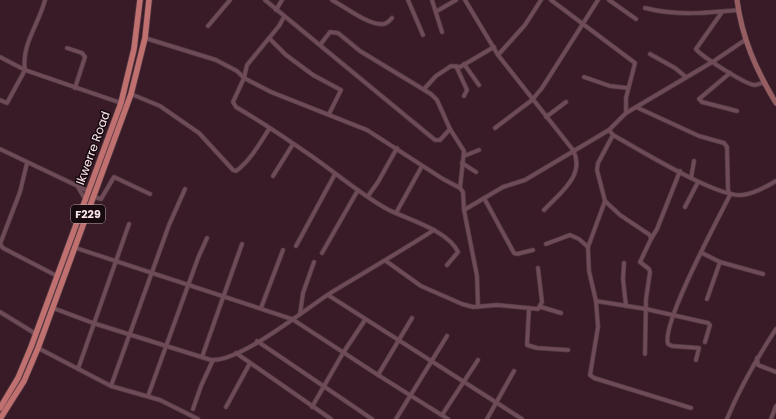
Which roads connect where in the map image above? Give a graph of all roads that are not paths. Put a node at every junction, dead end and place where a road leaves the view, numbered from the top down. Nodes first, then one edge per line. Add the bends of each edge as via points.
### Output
1 (45, 0) edge
2 (139, 0) edge
3 (149, 0) edge
4 (230, 0) edge
5 (265, 0) edge
6 (282, 0) edge
7 (332, 0) edge
8 (408, 0) edge
9 (432, 0) edge
10 (456, 0) edge
11 (465, 0) edge
12 (541, 0) edge
13 (551, 0) edge
14 (598, 0) edge
15 (609, 0) edge
16 (736, 0) edge
17 (646, 8) dead end
18 (276, 10) junction
19 (738, 10) junction
20 (437, 11) junction
21 (722, 12) junction
22 (284, 17) junction
23 (392, 18) dead end
24 (636, 19) dead end
25 (583, 25) junction
26 (208, 26) dead end
27 (442, 32) dead end
28 (423, 35) dead end
29 (145, 38) junction
30 (269, 38) junction
31 (745, 40) junction
32 (320, 45) junction
33 (494, 47) junction
34 (67, 48) dead end
35 (650, 54) dead end
36 (498, 56) junction
37 (0, 57) edge
38 (714, 61) junction
39 (464, 64) junction
40 (456, 66) junction
41 (25, 70) junction
42 (730, 73) junction
43 (584, 77) dead end
44 (686, 77) junction
45 (244, 78) junction
46 (764, 83) junction
47 (479, 84) dead end
48 (75, 88) junction
49 (628, 88) junction
50 (424, 89) junction
51 (131, 94) junction
52 (464, 96) dead end
53 (0, 100) edge
54 (532, 100) junction
55 (121, 102) junction
56 (566, 102) dead end
57 (776, 103) edge
58 (636, 107) junction
59 (737, 111) dead end
60 (626, 113) junction
61 (329, 114) junction
62 (546, 117) junction
63 (495, 128) dead end
64 (269, 129) junction
65 (450, 129) junction
66 (609, 130) junction
67 (613, 136) junction
68 (293, 144) junction
69 (397, 148) junction
70 (0, 149) edge
71 (479, 150) dead end
72 (573, 150) junction
73 (464, 156) junction
74 (694, 161) dead end
75 (27, 163) junction
76 (462, 163) junction
77 (422, 166) junction
78 (680, 171) junction
79 (476, 172) dead end
80 (335, 174) junction
81 (273, 176) dead end
82 (691, 178) junction
83 (698, 182) junction
84 (776, 182) edge
85 (78, 186) junction
86 (460, 188) junction
87 (185, 189) dead end
88 (358, 190) junction
89 (88, 191) junction
90 (150, 194) dead end
91 (730, 195) junction
92 (368, 196) junction
93 (94, 197) junction
94 (484, 198) junction
95 (85, 199) junction
96 (605, 201) junction
97 (685, 207) dead end
98 (464, 210) junction
99 (544, 210) dead end
100 (396, 213) junction
101 (129, 224) dead end
102 (434, 230) junction
103 (207, 238) dead end
104 (651, 239) junction
105 (242, 244) dead end
106 (546, 244) dead end
107 (296, 246) dead end
108 (588, 247) junction
109 (76, 248) junction
110 (283, 250) dead end
111 (533, 250) dead end
112 (702, 252) junction
113 (322, 253) dead end
114 (114, 260) junction
115 (386, 261) junction
116 (314, 262) dead end
117 (720, 262) junction
118 (624, 263) dead end
119 (447, 265) dead end
120 (538, 268) dead end
121 (153, 273) junction
122 (763, 274) dead end
123 (57, 276) junction
124 (189, 285) junction
125 (328, 295) junction
126 (225, 296) junction
127 (707, 299) dead end
128 (596, 301) junction
129 (626, 306) junction
130 (478, 307) junction
131 (540, 307) junction
132 (53, 308) junction
133 (261, 308) junction
134 (529, 308) junction
135 (646, 309) junction
136 (0, 312) edge
137 (561, 313) dead end
138 (300, 314) junction
139 (673, 315) junction
140 (412, 318) dead end
141 (292, 319) junction
142 (365, 320) junction
143 (93, 323) junction
144 (776, 329) edge
145 (36, 334) junction
146 (130, 334) junction
147 (447, 336) dead end
148 (257, 341) junction
149 (398, 341) junction
150 (705, 342) dead end
151 (166, 346) junction
152 (38, 348) junction
153 (568, 350) dead end
154 (236, 353) junction
155 (343, 353) junction
156 (646, 354) dead end
157 (202, 357) junction
158 (757, 358) junction
159 (213, 360) junction
160 (478, 360) dead end
161 (696, 360) dead end
162 (431, 361) junction
163 (250, 363) junction
164 (78, 369) junction
165 (514, 371) dead end
166 (776, 372) edge
167 (378, 375) junction
168 (464, 382) junction
169 (110, 386) junction
170 (323, 386) junction
171 (148, 396) junction
172 (410, 396) junction
173 (497, 402) junction
174 (776, 406) edge
175 (226, 407) dead end
176 (312, 407) junction
177 (0, 408) edge
178 (691, 408) dead end
179 (193, 409) dead end
180 (442, 415) junction
181 (0, 419) edge
182 (198, 419) edge
183 (331, 419) edge
184 (372, 419) edge
185 (396, 419) edge
186 (448, 419) edge
187 (487, 419) edge
188 (522, 419) edge
189 (727, 419) edge
190 (771, 419) edge

1 - 41 street via 26,52
2 - 55 main road, Ikwerre Road / F229 via 133,55
3 - 29 main road, F229
4 - 26 street
5 - 18 street
6 - 18 street
7 - 23 street via 372,22 382,25
8 - 28 street
9 - 20 street
10 - 20 street
11 - 33 street
12 - 36 street via 525,25
13 - 25 street
14 - 25 street
15 - 24 street
16 - 19 street
17 - 21 street via 663,12 701,14
18 - 22 street
19 - 21 street
19 - 31 street
20 - 27 street
21 - 38 street via 696,49 705,58
22 - 30 street
22 - 32 street
25 - 49 street via 635,63
25 - 54 street via 555,70
29 - 45 street via 216,60 237,71
29 - 51 main road, F229
30 - 45 street via 249,61
30 - 61 street via 286,55 313,75 341,90
31 - 38 street
31 - 46 street
32 - 50 street via 330,32 338,33 360,51
32 - 65 street via 434,140 440,140
33 - 36 street
33 - 39 street
34 - 48 street via 82,53 85,58
35 - 44 street
36 - 54 street
37 - 41 street
38 - 42 street
38 - 44 street
39 - 40 street
39 - 47 street
40 - 50 street via 451,66 436,76
40 - 52 street via 466,86
41 - 48 street
41 - 53 street via 7,103
42 - 46 street via 750,84
42 - 59 street via 699,99
43 - 49 street via 610,86
44 - 58 street
45 - 61 street via 271,92
45 - 64 street via 233,102 236,107
46 - 57 street
48 - 55 street
49 - 60 street
50 - 65 street via 437,100
51 - 64 street via 160,106 199,133 236,171 249,158
51 - 93 main road, F229
54 - 62 street
54 - 63 street
55 - 89 main road, Ikwerre Road / F229
56 - 62 street
58 - 60 street
58 - 91 street via 699,136 726,145
60 - 66 street
61 - 69 street via 367,130
62 - 72 street
64 - 68 street
65 - 73 street via 462,147
66 - 67 street
66 - 72 street
67 - 78 street
67 - 96 street via 598,163 597,170
68 - 80 street
68 - 81 street
69 - 77 street
69 - 92 street
70 - 75 street
71 - 73 street
72 - 94 street via 525,180 503,187
72 - 99 street via 578,159 576,174
73 - 76 street
74 - 82 street
75 - 85 street
75 - 123 street via 20,192 0,244 2,248
76 - 79 street
76 - 86 street
77 - 86 street
77 - 100 street
78 - 82 street
78 - 104 street
80 - 88 street
80 - 107 street
82 - 83 street
83 - 91 street
83 - 97 street
84 - 91 street via 749,194
85 - 89 street
85 - 95 street
86 - 98 street via 463,192
87 - 121 street
88 - 92 street
88 - 113 street
89 - 95 main road, Ikwerre Road / F229
89 - 109 main road via 90,201 76,240
90 - 93 street via 114,177 101,199
91 - 112 street
92 - 100 street
93 - 109 main road, F229
94 - 98 street
94 - 111 street via 514,253
95 - 123 main road, Ikwerre Road / F229
96 - 104 street via 620,215 646,232
96 - 108 street
98 - 130 street via 477,276
100 - 102 street
101 - 114 street
102 - 115 street
102 - 119 street via 458,252
103 - 124 street
104 - 135 street via 640,262 650,272
105 - 126 street
106 - 108 street via 570,235
108 - 128 street via 589,271
109 - 114 street
109 - 132 main road, F229
110 - 133 street
112 - 117 street
112 - 139 street
114 - 121 street
114 - 143 street
115 - 125 street
115 - 130 street via 421,286 462,304
116 - 138 street via 303,293
117 - 122 street
117 - 127 street
118 - 129 street
120 - 131 street
121 - 124 street
121 - 146 street
123 - 145 main road, Ikwerre Road / F229
124 - 126 street
124 - 151 street
125 - 138 street
125 - 142 street
126 - 133 street
126 - 157 street
128 - 129 street
128 - 178 street via 598,327 592,352 591,376
129 - 135 street
130 - 134 street via 497,305
131 - 134 street
131 - 137 street
132 - 143 street
132 - 152 main road, F229
133 - 141 street
134 - 153 street via 528,345
135 - 139 street
135 - 156 street
136 - 145 street
138 - 141 street
139 - 150 street via 710,324
139 - 161 street via 668,344 698,348
140 - 149 street
141 - 148 street
141 - 155 street
142 - 149 street
142 - 155 street
143 - 146 street
143 - 164 street
144 - 158 street
145 - 177 main road, Ikwerre Road / F229 via 18,378
146 - 151 street
146 - 169 street
147 - 162 street
148 - 154 street
148 - 170 street
149 - 162 street
149 - 167 street
151 - 157 street
151 - 171 street
152 - 164 street
152 - 181 main road, F229 via 24,381
154 - 159 street
154 - 163 street
155 - 167 street
155 - 170 street
157 - 159 street
158 - 166 street via 758,364
158 - 189 street
159 - 179 street
160 - 168 street
162 - 168 street
162 - 172 street
163 - 175 street
163 - 176 street
164 - 169 street
165 - 173 street
167 - 172 street
168 - 173 street
168 - 180 street
169 - 171 street
170 - 176 street
170 - 184 street
171 - 182 street
172 - 180 street
172 - 185 street
173 - 187 street
173 - 188 street
174 - 190 street
176 - 183 street
180 - 186 street

